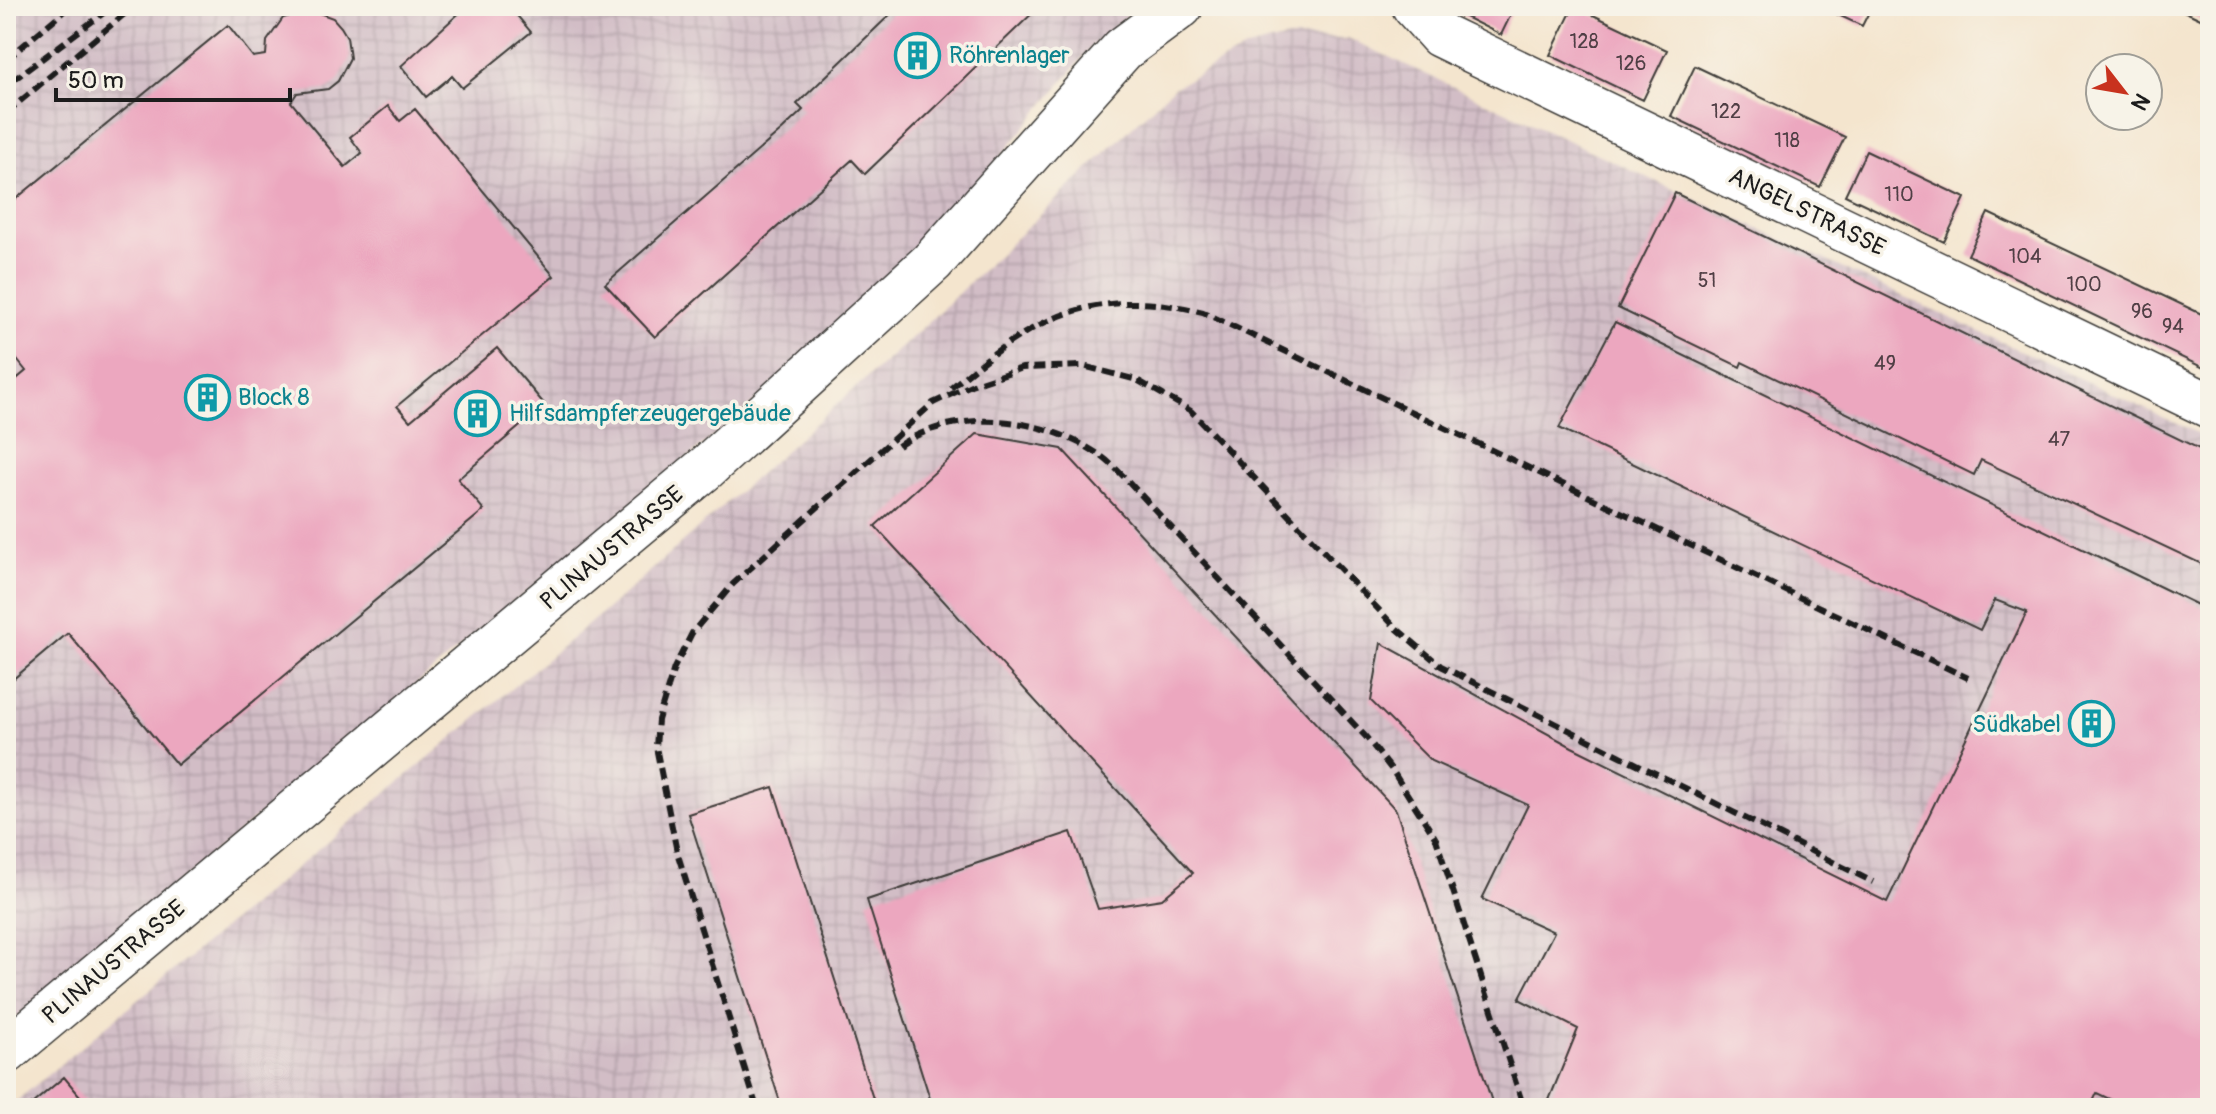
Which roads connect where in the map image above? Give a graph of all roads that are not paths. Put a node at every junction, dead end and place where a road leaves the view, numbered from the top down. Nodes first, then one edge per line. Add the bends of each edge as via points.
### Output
1 (1181, 6) edge
2 (1414, 6) edge
3 (2210, 406) edge
4 (6, 1052) edge

1 - 4 street, PLINAUSTRASSE via 1123,49 932,262 707,467
2 - 3 street, ANGELSTRASSE via 1440,35

